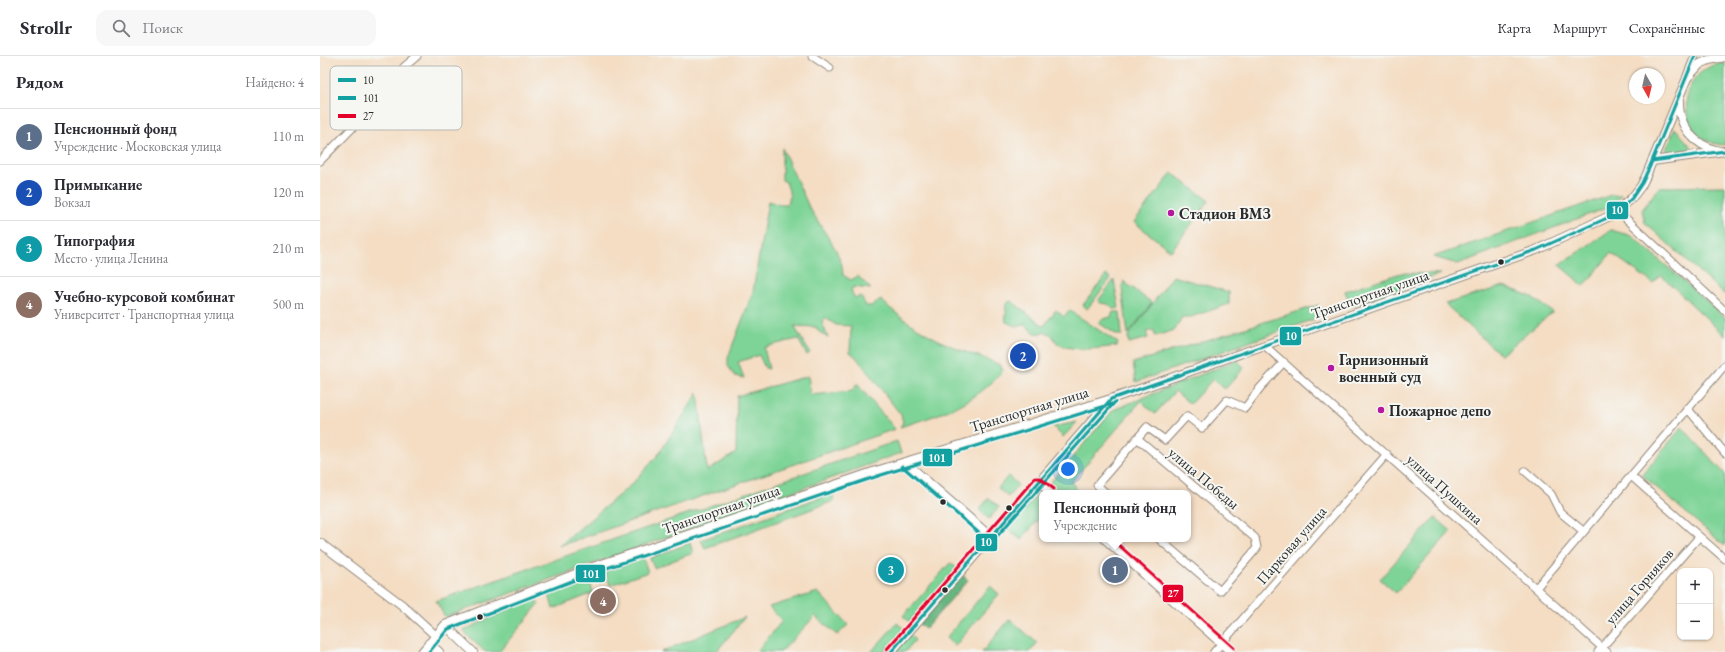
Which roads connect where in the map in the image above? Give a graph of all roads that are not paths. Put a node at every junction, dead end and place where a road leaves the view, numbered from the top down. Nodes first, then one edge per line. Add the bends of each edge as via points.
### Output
1 (417, 56) edge
2 (812, 56) edge
3 (1695, 56) edge
4 (1725, 57) edge
5 (405, 66) edge
6 (830, 68) dead end
7 (1687, 78) junction
8 (1679, 98) junction
9 (350, 130) edge
10 (1722, 151) edge
11 (320, 161) edge
12 (1652, 161) junction
13 (1618, 211) junction
14 (1725, 311) edge
15 (1264, 345) junction
16 (1284, 362) junction
17 (1725, 364) edge
18 (1111, 399) junction
19 (1687, 408) junction
20 (1137, 438) junction
21 (1725, 453) edge
22 (1387, 454) junction
23 (905, 462) junction
24 (1525, 471) dead end
25 (1631, 476) junction
26 (1038, 482) junction
27 (1047, 490) edge
28 (1103, 490) edge
29 (1583, 531) junction
30 (991, 537) junction
31 (1699, 537) junction
32 (1108, 542) edge
33 (1162, 542) edge
34 (320, 543) edge
35 (1725, 559) edge
36 (1536, 588) junction
37 (445, 625) junction
38 (436, 636) junction
39 (429, 643) junction
40 (1222, 644) junction
41 (1603, 650) edge
42 (422, 652) edge
43 (439, 652) edge
44 (473, 652) edge
45 (891, 652) edge
46 (1214, 652) edge
47 (1231, 652) edge

1 - 5 street
2 - 6 street
3 - 7 street
4 - 7 main road via 1700,64
7 - 8 main road, Транспортная улица
8 - 10 main road via 1679,114 1690,136 1702,145
8 - 12 main road, Транспортная улица
9 - 11 street
10 - 12 main road
12 - 13 main road, Транспортная улица via 1637,193
13 - 14 street
13 - 15 main road, Транспортная улица via 1536,250
15 - 16 street, улица Пушкина
15 - 18 main road, Транспортная улица
16 - 20 street via 1246,408 1227,400 1202,428 1187,416 1165,440 1147,427
16 - 22 street, улица Пушкина
17 - 19 street
18 - 23 main road, Транспортная улица
18 - 26 main road
19 - 21 street
19 - 25 street
20 - 28 street via 1097,485
20 - 33 street, улица Победы via 1255,538 1257,548 1220,592
22 - 36 street, улица Пушкина
22 - 40 street, Парковая улица
23 - 30 main road
23 - 37 main road, Транспортная улица via 596,566
24 - 29 street via 1551,494 1560,512
25 - 29 street
25 - 31 street
26 - 27 main road
26 - 30 main road
29 - 36 street
30 - 45 main road
31 - 35 street
31 - 41 street, улица Горняков
32 - 40 main road
34 - 38 main road via 402,605
36 - 41 street, улица Пушкина
37 - 38 main road
37 - 44 main road
38 - 39 main road
39 - 42 main road
39 - 43 main road
40 - 46 street, Парковая улица
40 - 47 main road

